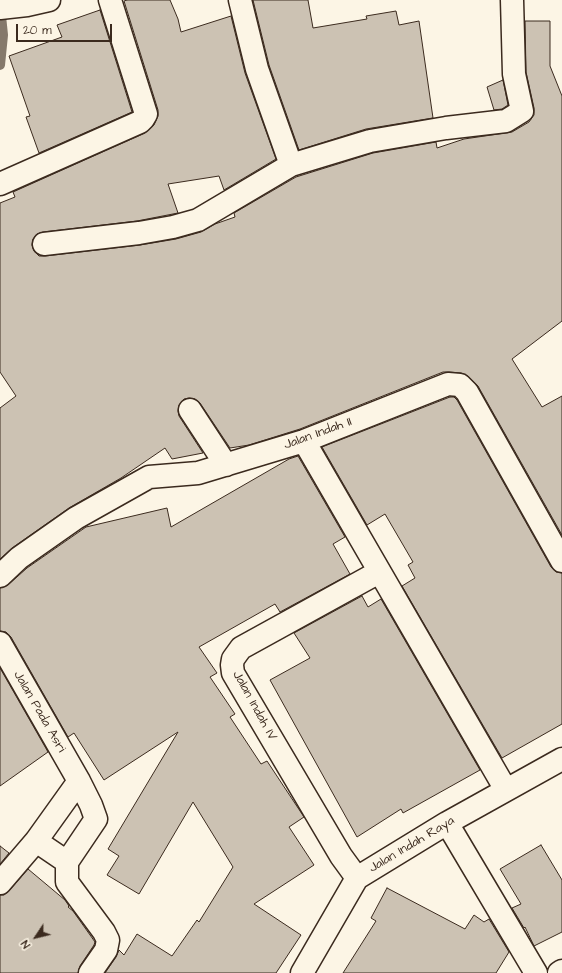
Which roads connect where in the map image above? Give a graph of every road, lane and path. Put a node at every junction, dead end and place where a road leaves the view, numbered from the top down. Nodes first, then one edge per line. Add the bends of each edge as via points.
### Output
1 (49, 0) edge
2 (110, 0) edge
3 (240, 0) edge
4 (512, 0) edge
5 (0, 8) edge
6 (291, 165) junction
7 (0, 184) edge
8 (44, 244) dead end
9 (190, 410) dead end
10 (304, 441) junction
11 (226, 465) junction
12 (562, 561) edge
13 (379, 572) junction
14 (0, 576) edge
15 (0, 643) edge
16 (562, 759) edge
17 (79, 781) junction
18 (506, 790) junction
19 (447, 823) junction
20 (36, 841) junction
21 (67, 862) junction
22 (357, 878) junction
23 (0, 883) edge
24 (562, 971) edge
25 (90, 973) edge
26 (302, 973) edge
27 (536, 973) edge
28 (559, 973) edge

1 - 5 street
2 - 7 street via 146,114 140,122
3 - 6 street via 256,69
4 - 6 street via 514,74 522,111 506,121 370,141
6 - 8 street via 198,220 139,233
9 - 11 street
10 - 11 street, Jalan Indah II
10 - 12 street, Jalan Indah II via 448,384 460,385 473,402
10 - 13 street
11 - 14 street, Jalan Indah II via 198,473 149,477 76,518 19,558
13 - 18 street
13 - 22 street, Jalan Indah IV via 240,648 232,665 233,674 341,856
15 - 17 street, Jalan Pada Asri
16 - 18 street, Jalan Indah Raya
17 - 20 street
17 - 21 street, Jalan Pada Asri via 92,805 96,819
18 - 19 street, Jalan Indah Raya
19 - 22 street, Jalan Indah Raya
19 - 27 street
20 - 21 street
20 - 23 street
21 - 25 street via 67,882 108,940 106,950
22 - 26 street, Jalan Indah Raya
24 - 28 street

